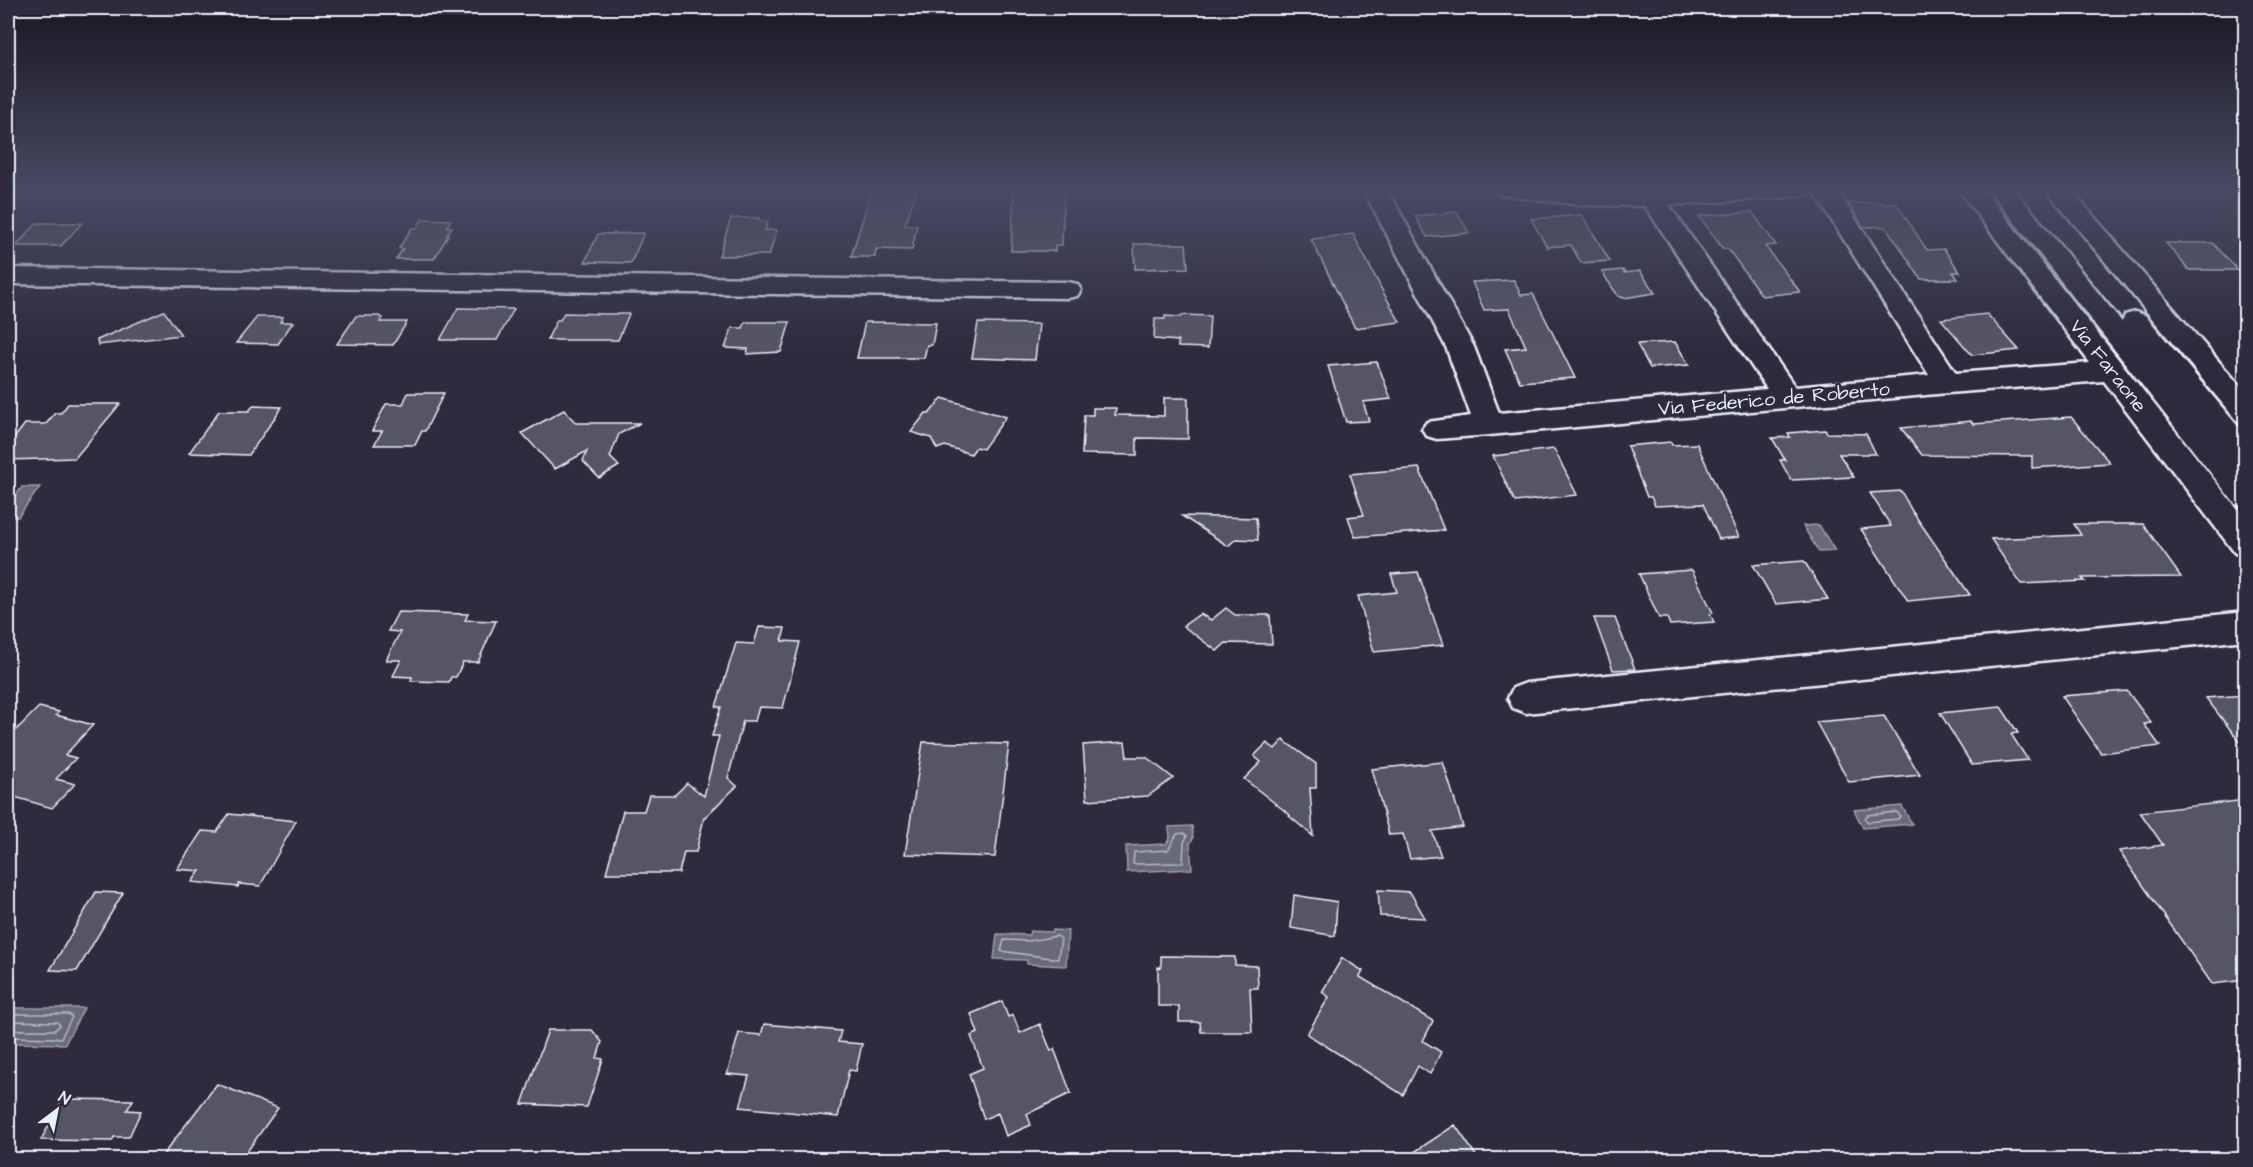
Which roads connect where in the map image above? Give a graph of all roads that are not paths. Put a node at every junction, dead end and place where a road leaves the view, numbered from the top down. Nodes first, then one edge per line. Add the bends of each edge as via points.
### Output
1 (1404, 243) edge
2 (1683, 243) edge
3 (1859, 243) edge
4 (2012, 243) edge
5 (2044, 243) edge
6 (2071, 243) edge
7 (2103, 243) edge
8 (2125, 270) junction
9 (8, 276) edge
10 (1068, 290) dead end
11 (2146, 336) junction
12 (2112, 371) junction
13 (1948, 383) junction
14 (1787, 397) junction
15 (2246, 413) edge
16 (1489, 424) junction
17 (1437, 429) dead end
18 (2246, 457) edge
19 (2246, 496) edge
20 (2246, 544) edge
21 (2246, 626) edge
22 (1526, 698) dead end

1 - 16 street via 1460,347
2 - 14 street
3 - 13 street
4 - 12 street, Via Faraone
5 - 19 street
6 - 11 street
7 - 8 street
8 - 11 street
8 - 15 street
9 - 10 street
11 - 18 street
12 - 13 street, Via Federico de Roberto
12 - 20 street, Via Faraone
13 - 14 street, Via Federico de Roberto
14 - 16 street, Via Federico de Roberto
16 - 17 street, Via Federico de Roberto
21 - 22 street

